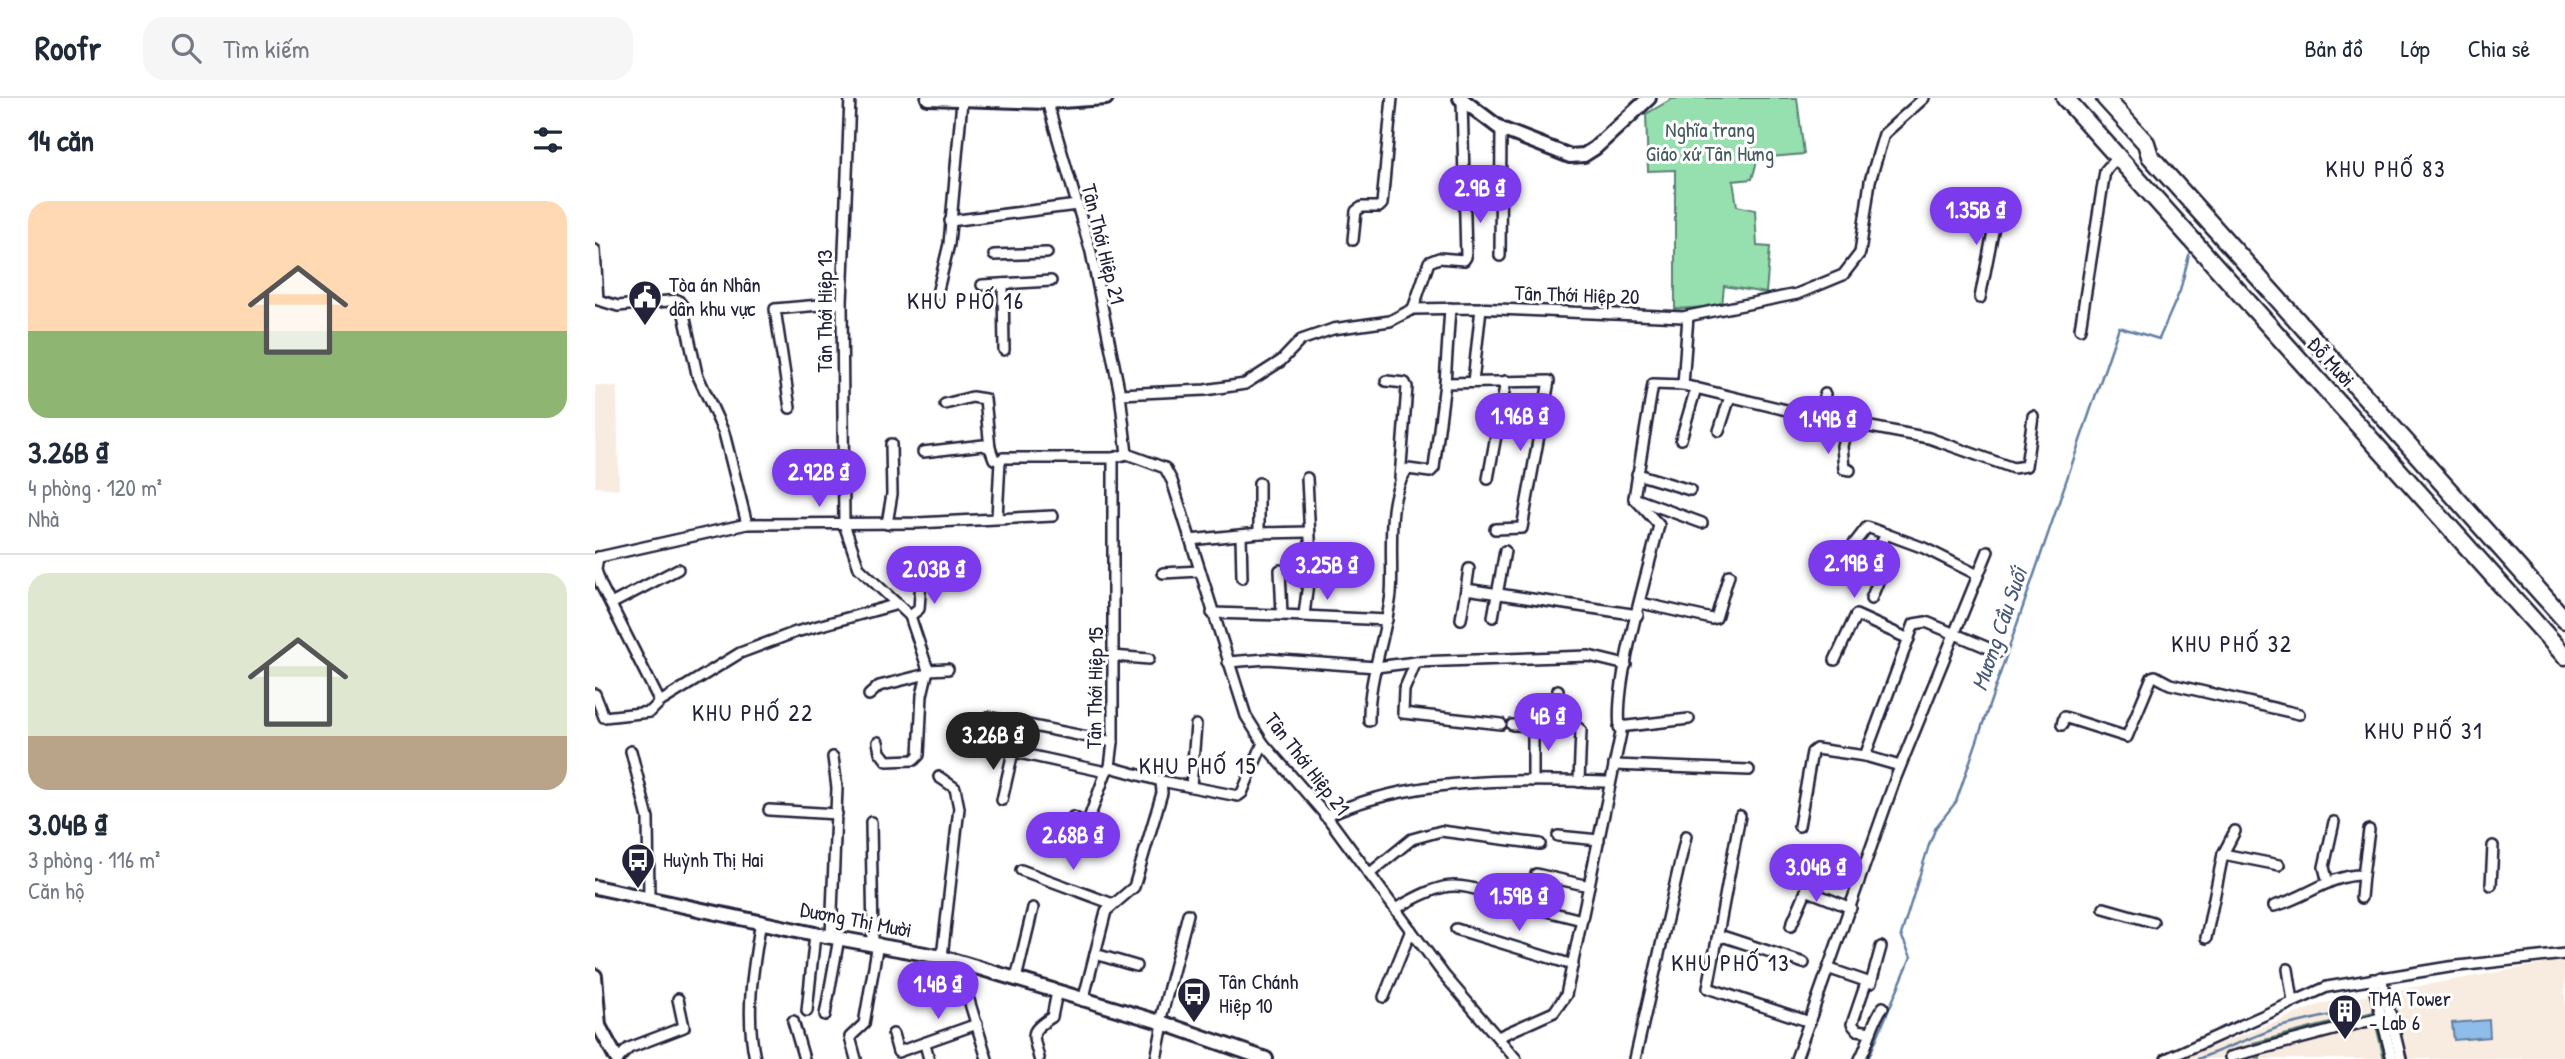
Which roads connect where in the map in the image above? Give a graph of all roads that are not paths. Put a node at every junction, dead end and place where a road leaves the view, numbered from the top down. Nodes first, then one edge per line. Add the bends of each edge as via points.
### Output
1 (850, 98) edge
2 (928, 98) edge
3 (934, 98) edge
4 (1106, 98) edge
5 (1392, 98) edge
6 (1650, 98) edge
7 (1924, 98) edge
8 (2065, 98) edge
9 (2072, 98) edge
10 (2105, 98) edge
11 (2111, 98) edge
12 (1461, 99) edge
13 (1046, 100) edge
14 (961, 101) junction
15 (1501, 129) junction
16 (2117, 156) junction
17 (1999, 201) dead end
18 (1077, 205) junction
19 (950, 221) junction
20 (1353, 240) dead end
21 (595, 250) edge
22 (1047, 253) dead end
23 (994, 255) dead end
24 (1500, 256) dead end
25 (1051, 281) dead end
26 (1003, 284) junction
27 (982, 285) dead end
28 (937, 293) dead end
29 (1980, 298) dead end
30 (842, 303) junction
31 (1450, 308) junction
32 (1481, 308) junction
33 (1413, 309) junction
34 (1688, 316) junction
35 (2080, 329) dead end
36 (1004, 350) dead end
37 (1386, 381) dead end
38 (1506, 381) junction
39 (1473, 382) junction
40 (1445, 383) junction
41 (1683, 385) junction
42 (1696, 388) junction
43 (1120, 394) junction
44 (1825, 394) dead end
45 (1730, 397) junction
46 (945, 404) dead end
47 (790, 408) dead end
48 (2033, 416) dead end
49 (1817, 417) junction
50 (1848, 423) junction
51 (1719, 430) dead end
52 (2409, 438) junction
53 (1681, 439) dead end
54 (891, 444) dead end
55 (990, 448) junction
56 (923, 452) dead end
57 (1127, 454) junction
58 (1113, 458) junction
59 (1000, 461) junction
60 (1850, 470) dead end
61 (1637, 474) junction
62 (1307, 478) dead end
63 (1399, 479) junction
64 (1488, 479) dead end
65 (1259, 483) dead end
66 (1690, 490) dead end
67 (1634, 498) junction
68 (1053, 516) dead end
69 (997, 518) junction
70 (1702, 523) dead end
71 (747, 524) junction
72 (844, 524) junction
73 (887, 524) junction
74 (1495, 529) dead end
75 (1309, 532) junction
76 (1259, 533) junction
77 (1886, 534) junction
78 (1241, 535) junction
79 (1191, 540) junction
80 (1505, 551) dead end
81 (1988, 551) dead end
82 (597, 557) edge
83 (1836, 567) dead end
84 (678, 569) dead end
85 (1469, 569) dead end
86 (1280, 570) dead end
87 (1200, 571) junction
88 (1163, 573) dead end
89 (1728, 575) dead end
90 (1978, 575) junction
91 (1242, 578) dead end
92 (921, 580) dead end
93 (1466, 589) junction
94 (1497, 594) junction
95 (1871, 598) dead end
96 (1641, 603) junction
97 (611, 604) junction
98 (898, 604) junction
99 (2565, 606) edge
100 (1212, 613) junction
101 (1282, 615) junction
102 (1304, 615) junction
103 (1638, 615) junction
104 (910, 616) junction
105 (1493, 617) dead end
106 (1461, 619) dead end
107 (1387, 620) junction
108 (2565, 620) edge
109 (1954, 633) junction
110 (1909, 639) junction
111 (2565, 640) edge
112 (1998, 652) dead end
113 (1113, 656) junction
114 (2565, 656) edge
115 (1149, 659) dead end
116 (1835, 660) dead end
117 (1228, 662) junction
118 (1416, 662) junction
119 (1626, 665) junction
120 (1376, 667) junction
121 (948, 669) dead end
122 (927, 672) junction
123 (1558, 690) dead end
124 (595, 694) edge
125 (869, 695) dead end
126 (660, 702) junction
127 (2299, 714) dead end
128 (988, 717) dead end
129 (1689, 719) dead end
130 (1369, 721) dead end
131 (1196, 725) dead end
132 (2062, 725) dead end
133 (1533, 726) junction
134 (1556, 726) junction
135 (1619, 727) junction
136 (878, 742) dead end
137 (1113, 742) junction
138 (1263, 743) junction
139 (987, 747) dead end
140 (631, 751) dead end
141 (1013, 752) junction
142 (1865, 756) junction
143 (833, 757) dead end
144 (1614, 765) junction
145 (1901, 766) junction
146 (1108, 769) junction
147 (1749, 770) dead end
148 (939, 777) dead end
149 (1161, 781) junction
150 (1533, 781) junction
151 (1579, 782) junction
152 (1611, 782) junction
153 (1191, 786) junction
154 (1002, 800) dead end
155 (769, 810) dead end
156 (837, 814) junction
157 (1325, 816) junction
158 (1740, 816) dead end
159 (1073, 817) dead end
160 (871, 822) dead end
161 (2334, 822) dead end
162 (1799, 826) dead end
163 (2369, 830) dead end
164 (2235, 831) dead end
165 (1558, 836) dead end
166 (1686, 836) dead end
167 (1599, 840) junction
168 (1541, 844) dead end
169 (2493, 846) dead end
170 (2224, 854) junction
171 (2279, 865) dead end
172 (1021, 870) dead end
173 (1815, 870) dead end
174 (1369, 874) junction
175 (1535, 874) dead end
176 (2363, 875) junction
177 (2328, 883) junction
178 (2491, 885) dead end
179 (1589, 886) junction
180 (595, 887) edge
181 (1806, 890) junction
182 (649, 898) junction
183 (2361, 898) dead end
184 (1515, 900) dead end
185 (1113, 904) junction
186 (1530, 906) dead end
187 (2274, 906) dead end
188 (1033, 908) dead end
189 (1397, 908) junction
190 (1851, 908) junction
191 (2104, 908) dead end
192 (1188, 914) dead end
193 (1582, 920) junction
194 (761, 921) junction
195 (2153, 922) dead end
196 (1791, 926) dead end
197 (1456, 929) dead end
198 (1411, 930) junction
199 (815, 933) junction
200 (835, 937) junction
201 (2206, 938) dead end
202 (1717, 939) junction
203 (875, 942) junction
204 (1881, 947) dead end
205 (1095, 954) junction
206 (2565, 954) edge
207 (942, 957) junction
208 (957, 961) junction
209 (1804, 963) dead end
210 (1573, 965) junction
211 (1136, 966) dead end
212 (1830, 969) junction
213 (2288, 969) dead end
214 (595, 976) edge
215 (2377, 978) junction
216 (1016, 979) junction
217 (1866, 984) junction
218 (1057, 992) junction
219 (1384, 998) dead end
220 (678, 999) dead end
221 (1083, 1000) junction
222 (2293, 1001) junction
223 (1883, 1007) dead end
224 (807, 1011) dead end
225 (825, 1015) dead end
226 (2386, 1016) junction
227 (793, 1021) dead end
228 (1810, 1022) junction
229 (1162, 1023) junction
230 (977, 1024) junction
231 (1871, 1032) junction
232 (893, 1034) dead end
233 (1498, 1037) junction
234 (925, 1044) junction
235 (2230, 1056) dead end
236 (1039, 1058) edge
237 (1258, 1058) edge
238 (618, 1059) edge
239 (755, 1059) edge
240 (804, 1059) edge
241 (856, 1059) edge
242 (929, 1059) edge
243 (987, 1059) edge
244 (1156, 1059) edge
245 (1516, 1059) edge
246 (1635, 1059) edge
247 (1796, 1059) edge
248 (1860, 1059) edge
249 (2166, 1059) edge
250 (2243, 1059) edge
251 (2253, 1059) edge
252 (2392, 1059) edge
253 (2401, 1059) edge

1 - 30 street, Tân Thới Hiệp 13
2 - 3 street
3 - 14 street
4 - 13 street
5 - 20 street via 1382,204 1356,211
6 - 15 street via 1584,155 1570,156
7 - 34 street, Tân Thới Hiệp 20 via 1884,134 1870,181 1860,253 1843,275 1797,294
8 - 16 highway, Đỗ Mười
9 - 111 highway, Đỗ Mười via 2125,157 2138,164
10 - 52 highway, Đỗ Mười via 2146,143 2150,156
11 - 52 highway, Đỗ Mười
12 - 15 street
12 - 33 street via 1467,257 1429,262
13 - 14 street
13 - 18 street, Tân Thới Hiệp 21
14 - 19 street
15 - 24 street
16 - 35 street via 2105,171
16 - 114 highway, Đỗ Mười
17 - 29 street
18 - 19 street
18 - 43 street, Tân Thới Hiệp 21
19 - 28 street
21 - 71 street via 599,300 618,306 678,300 682,305 697,374 724,433
22 - 23 street
25 - 26 street
26 - 27 street
26 - 36 street
30 - 47 street via 775,309
30 - 72 street, Tân Thới Hiệp 13
31 - 32 street, Tân Thới Hiệp 20
31 - 33 street, Tân Thới Hiệp 20
31 - 40 street
32 - 34 street, Tân Thới Hiệp 20
32 - 39 street
33 - 43 street, Tân Thới Hiệp 20 via 1390,320 1301,340 1281,361 1245,384
34 - 41 street
37 - 63 street via 1407,387
38 - 39 street
38 - 64 street
38 - 74 street via 1549,381 1522,528
39 - 40 street
40 - 63 street via 1434,468 1430,472 1408,469
41 - 42 street
41 - 61 street via 1653,384
42 - 45 street
42 - 53 street
43 - 57 street, Tân Thới Hiệp 21
44 - 49 street
45 - 49 street
45 - 51 street
46 - 55 street via 972,397 985,399
48 - 50 street via 2026,466 2013,468 1929,438
49 - 50 street
50 - 60 street via 1842,446 1844,468
52 - 99 highway, Đỗ Mười
52 - 108 highway, Đỗ Mười
54 - 73 street
55 - 56 street
55 - 59 street via 994,459
57 - 58 street
57 - 79 street, Tân Thới Hiệp 21 via 1165,468
58 - 59 street
58 - 113 street, Tân Thới Hiệp 15
59 - 69 street
61 - 66 street
61 - 67 street
62 - 75 street
63 - 107 street
65 - 76 street
67 - 70 street
67 - 96 street via 1659,525
68 - 69 street
69 - 73 street
71 - 72 street
71 - 82 street
72 - 73 street
72 - 98 street, Tân Thới Hiệp 13 via 859,568
75 - 76 street
75 - 102 street via 1311,559
76 - 78 street
77 - 83 street via 1867,527
77 - 90 street
77 - 95 street via 1877,552 1884,567
78 - 79 street
78 - 91 street
79 - 87 street, Tân Thới Hiệp 21
80 - 94 street
81 - 90 street
82 - 97 street via 596,570
84 - 97 street
85 - 93 street
86 - 101 street
87 - 88 street
87 - 100 street, Tân Thới Hiệp 21
89 - 96 street via 1716,618
90 - 109 street
92 - 104 street via 919,609
93 - 94 street
93 - 106 street
94 - 103 street
94 - 105 street
96 - 103 street
97 - 126 street
98 - 104 street, Tân Thới Hiệp 13
98 - 126 street via 740,653
100 - 101 street
100 - 117 street, Tân Thới Hiệp 21
101 - 102 street
102 - 107 street
103 - 119 street
104 - 122 street
107 - 120 street
109 - 110 street via 1920,622 1914,624
109 - 112 street
109 - 145 street
110 - 116 street via 1856,615
110 - 142 street
113 - 115 street
113 - 137 street, Tân Thới Hiệp 15
117 - 120 street via 1280,659
117 - 138 street, Tân Thới Hiệp 21 via 1246,716
118 - 119 street via 1589,656
118 - 120 street
118 - 133 street via 1404,690 1403,713
119 - 135 street
120 - 130 street
121 - 122 street
122 - 125 street via 879,685
122 - 136 street via 919,755 914,760 887,761
123 - 134 street
124 - 126 street via 604,717 650,712
127 - 132 street via 2170,684 2155,676 2127,737 2064,717
128 - 137 street
129 - 135 street
131 - 153 street
133 - 134 street
133 - 150 street
134 - 151 street via 1581,730
135 - 144 street
137 - 146 street, Tân Thới Hiệp 15
138 - 153 street, Tân Thới Hiệp 15 via 1238,796
138 - 157 street, Tân Thới Hiệp 21
139 - 141 street
140 - 182 street via 647,818
141 - 146 street
141 - 154 street
142 - 145 street
142 - 162 street via 1816,748 1812,752
143 - 156 street
144 - 147 street
144 - 152 street
145 - 190 street
146 - 149 street, Tân Thới Hiệp 15
146 - 159 street via 1087,824
148 - 207 street via 955,788 959,808
149 - 153 street, Tân Thới Hiệp 15
149 - 185 street via 1162,793 1134,887
150 - 151 street
150 - 157 street via 1406,789
151 - 152 street
152 - 167 street
155 - 156 street
156 - 200 street
157 - 174 street, Tân Thới Hiệp 21
158 - 202 street
160 - 203 street
161 - 177 street via 2324,867
163 - 176 street
164 - 170 street
165 - 167 street
166 - 246 street
167 - 179 street
168 - 174 street via 1441,831 1412,839
169 - 178 street
170 - 171 street
170 - 201 street
172 - 185 street
173 - 181 street
174 - 189 street, Tân Thới Hiệp 21
175 - 179 street
176 - 177 street
176 - 183 street
177 - 187 street via 2295,901
179 - 193 street
180 - 182 street, Dương Thị Mười
181 - 190 street
181 - 196 street
182 - 194 street, Dương Thị Mười
184 - 189 street via 1444,884
185 - 205 street via 1106,911
186 - 193 street
188 - 216 street
189 - 198 street, Tân Thới Hiệp 21
190 - 212 street
191 - 195 street
192 - 229 street
193 - 210 street
194 - 199 street, Dương Thị Mười
194 - 239 street via 750,997 749,1030
197 - 210 street
198 - 219 street
198 - 233 street, Tân Thới Hiệp 21
199 - 200 street, Dương Thị Mười
199 - 224 street
200 - 203 street, Dương Thị Mười
200 - 225 street
202 - 209 street via 1725,937
202 - 228 street via 1710,990
203 - 207 street, Dương Thị Mười
203 - 241 street via 864,1024 850,1037
204 - 217 street via 1871,983
205 - 211 street
205 - 221 street
206 - 215 street
207 - 208 street, Dương Thị Mười
208 - 216 street, Dương Thị Mười
208 - 230 street
210 - 233 street via 1562,1006
212 - 217 street
212 - 228 street
213 - 222 street
214 - 238 street via 599,1026
215 - 222 street via 2327,987
215 - 226 street
216 - 218 street, Dương Thị Mười
217 - 231 street via 1852,1024 1857,1030
218 - 221 street, Dương Thị Mười
218 - 236 street via 1052,1017 1033,1033
220 - 238 street via 684,1027 629,1048
221 - 229 street, Dương Thị Mười
222 - 249 street
223 - 231 street
226 - 235 street
226 - 252 street
226 - 253 street
227 - 240 street
228 - 247 street
229 - 237 street, Dương Thị Mười
229 - 244 street
230 - 234 street
230 - 243 street
231 - 248 street
232 - 234 street via 898,1052
233 - 245 street, Tân Thới Hiệp 21
234 - 242 street
250 - 251 street via 2252,1055

